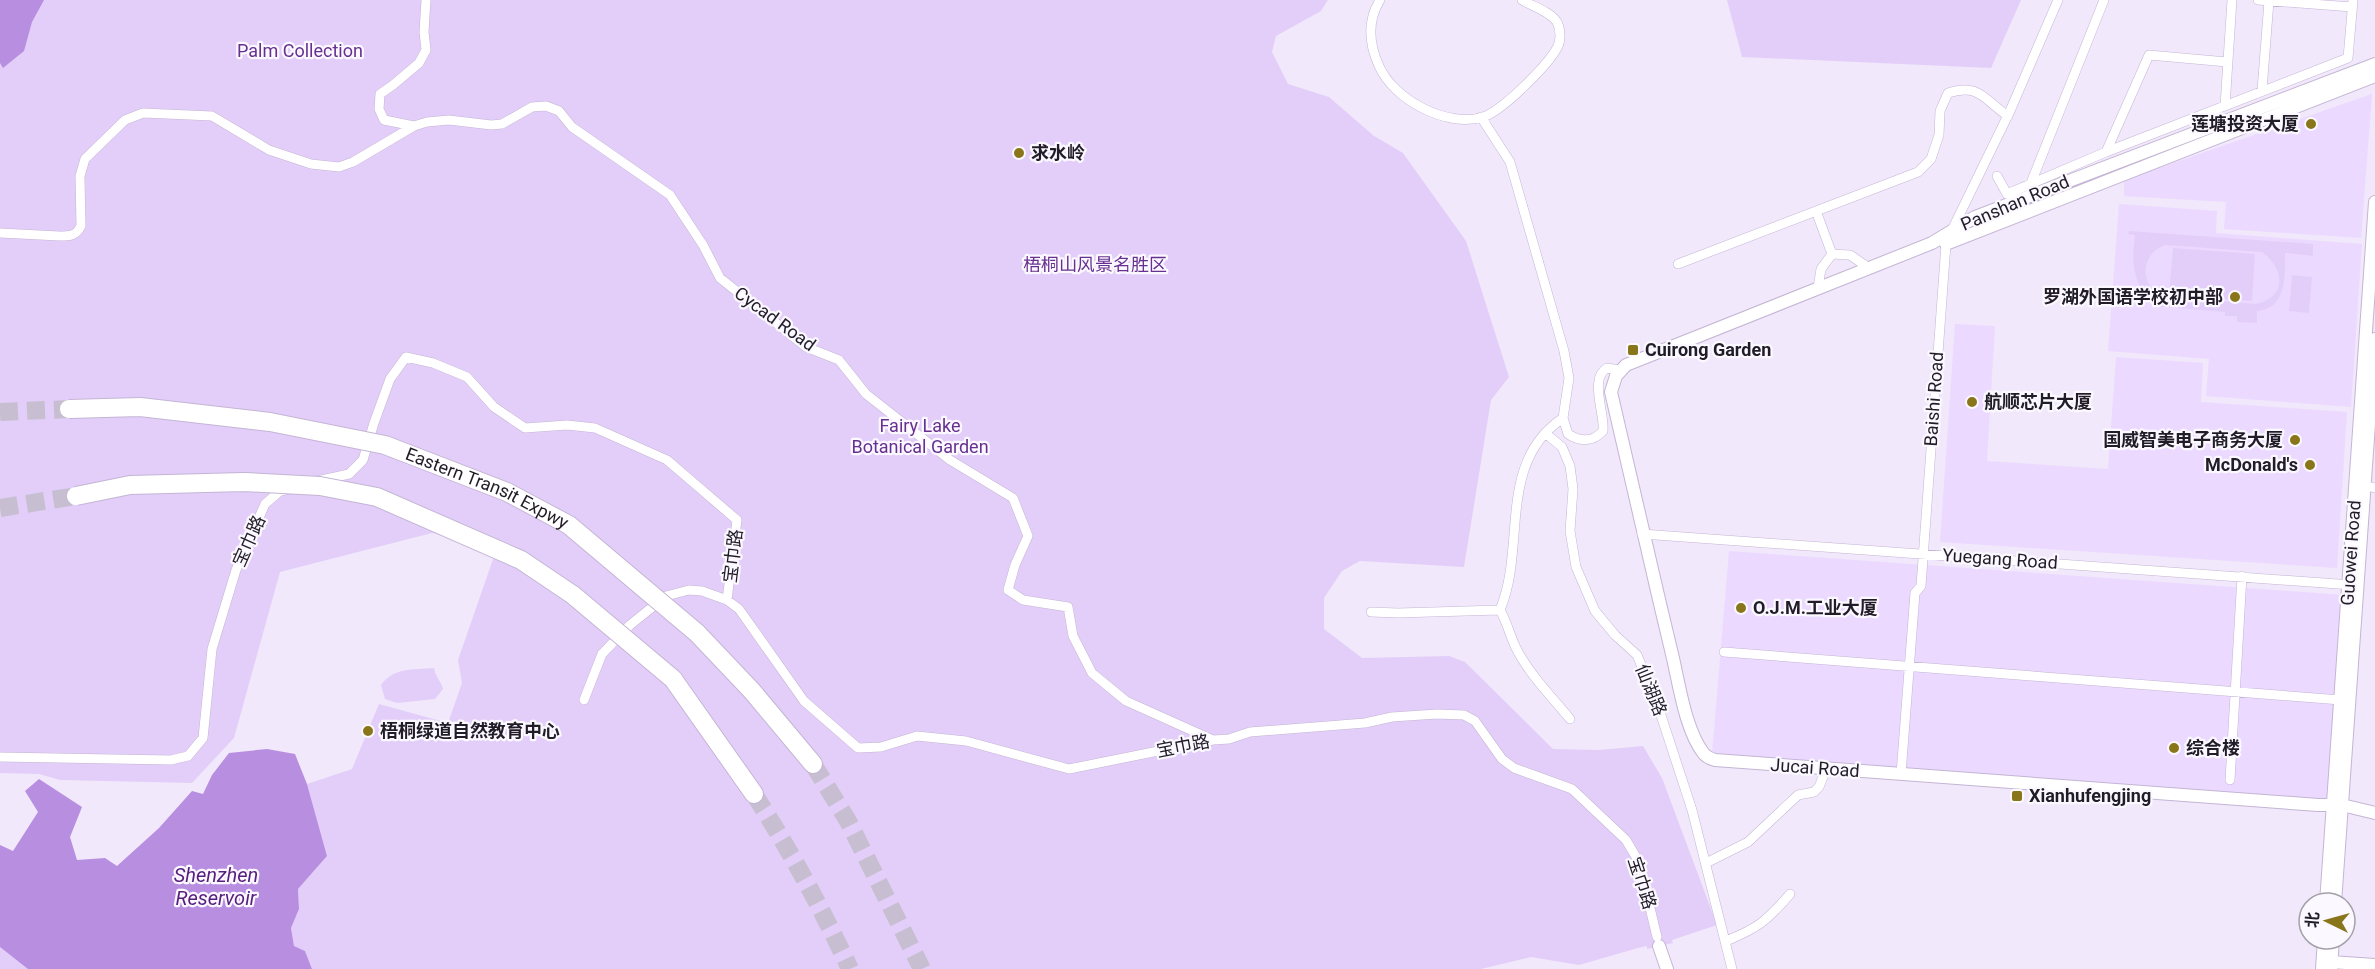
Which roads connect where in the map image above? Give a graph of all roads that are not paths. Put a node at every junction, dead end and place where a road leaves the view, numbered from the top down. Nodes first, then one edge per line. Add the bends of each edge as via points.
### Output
1 (426, 0) edge
2 (1380, 0) edge
3 (1522, 0) edge
4 (2058, 0) edge
5 (2104, 0) edge
6 (2232, 0) edge
7 (2258, 0) edge
8 (2269, 1) edge
9 (2352, 3) edge
10 (2227, 62) junction
11 (2375, 64) edge
12 (2375, 76) edge
13 (2262, 90) junction
14 (2225, 106) junction
15 (2008, 116) junction
16 (1481, 117) junction
17 (414, 126) junction
18 (2106, 152) junction
19 (1997, 176) dead end
20 (2031, 183) junction
21 (2375, 202) edge
22 (1816, 211) junction
23 (1952, 230) junction
24 (0, 233) edge
25 (1946, 244) joint
26 (1832, 254) junction
27 (1678, 264) dead end
28 (1869, 268) junction
29 (1818, 288) junction
30 (2375, 339) edge
31 (1623, 367) junction
32 (69, 409) tunnel mouth
33 (1563, 418) junction
34 (1545, 433) junction
35 (76, 496) tunnel mouth
36 (1642, 534) junction
37 (1923, 554) junction
38 (2242, 576) junction
39 (2353, 585) junction
40 (727, 600) junction
41 (1500, 610) junction
42 (1371, 612) dead end
43 (1724, 652) dead end
44 (1910, 667) junction
45 (2236, 692) junction
46 (584, 700) dead end
47 (2341, 700) junction
48 (1570, 719) dead end
49 (1213, 740) junction
50 (0, 757) edge
51 (813, 764) tunnel mouth
52 (1826, 769) junction
53 (1901, 774) junction
54 (2230, 780) dead end
55 (754, 794) tunnel mouth
56 (2339, 807) junction
57 (2375, 813) edge
58 (2375, 821) edge
59 (1706, 862) junction
60 (2328, 891) edge
61 (2336, 891) edge
62 (1790, 894) dead end
63 (1726, 940) junction
64 (1658, 941) joint
65 (2326, 951) edge
66 (2331, 951) edge
67 (2375, 965) edge
68 (2328, 967) edge
69 (1667, 969) edge
70 (1732, 969) edge

1 - 17 street via 426,50 419,63 380,94 379,109 384,120
2 - 16 street via 1371,20 1371,37 1387,80 1409,101 1423,108 1453,117
3 - 16 street via 1555,19 1560,31 1559,44 1503,107
4 - 15 street
5 - 20 street
6 - 10 street
7 - 8 street
8 - 9 street
8 - 13 street
9 - 13 street via 2348,58
10 - 14 street
10 - 18 street via 2149,55
11 - 23 street, Panshan Road via 1975,216
12 - 25 street, Panshan Road
13 - 14 street
14 - 18 street
15 - 22 street via 1978,91 1961,88 1948,93 1940,111 1939,135 1931,159 1918,172
15 - 23 street
16 - 33 street via 1510,162 1564,351 1569,378
17 - 24 street via 345,166 331,167 269,150 212,116 143,113 125,120 86,159 80,176 78,232 69,236
17 - 49 street, Cycad Road via 439,119 502,124 532,107 546,106 559,111 572,126 670,195 720,278 806,347 840,360 866,394 950,459 1013,498 1028,536 1008,590 1023,600 1068,607 1073,636 1092,672 1126,701
18 - 20 street
19 - 20 street via 2007,194
21 - 39 street, Guowei Road
22 - 26 street
22 - 27 street
23 - 28 street, Panshan Road via 1932,243
25 - 37 street, Baishi Road
26 - 28 street via 1850,255
26 - 29 street via 1821,268
28 - 29 street, Panshan Road
29 - 31 street, Panshan Road
30 - 39 street, Guowei Road
31 - 33 street via 1607,368 1599,377 1604,420 1599,436 1591,440 1575,438 1568,434
31 - 36 street, Jucai Road via 1611,392
32 - 51 highway, Eastern Transit Expwy, bridge via 152,408 270,422 385,445 507,492 569,525 696,633 752,691
33 - 34 street
34 - 41 street via 1530,452 1518,494 1507,594
34 - 59 street, 仙湖路 via 1562,447 1570,466 1574,489 1570,531 1576,567 1595,611 1637,656 1658,703
35 - 55 highway, bridge via 130,485 244,482 320,486 377,497 521,560 573,596 673,679
36 - 37 street, Yuegang Road
36 - 52 street, Jucai Road via 1683,699 1703,753 1715,760
37 - 38 street, Yuegang Road
37 - 44 street, Baishi Road via 1921,586 1915,593
38 - 39 street, Yuegang Road
38 - 45 street
39 - 47 street, Guowei Road
39 - 56 street, Guowei Road
40 - 46 street via 689,590 666,596 602,654
40 - 49 street, 宝巾路 via 739,609 804,701 858,748 880,747 917,736 966,741 1069,769
40 - 50 street, 宝巾路 via 738,520 667,460 595,428 525,428 494,407 467,377 406,357 390,379 363,460 349,474 280,491 266,504 236,570 214,640 203,738 188,756 171,760
41 - 42 street
41 - 48 street via 1516,649
43 - 44 street
44 - 45 street
44 - 53 street, Baishi Road
45 - 47 street
45 - 54 street
47 - 56 street, Guowei Road
49 - 64 street, 宝巾路 via 1250,732 1365,723 1392,717 1464,715 1474,721 1502,759 1530,776 1572,789 1626,840 1639,862
52 - 53 street, Jucai Road
52 - 59 street via 1814,792 1798,795 1748,842
53 - 56 street, Jucai Road
56 - 57 street, Jucai Road
56 - 58 street, Jucai Road
56 - 60 street, Guowei Road
56 - 61 street, Guowei Road
59 - 63 street, 仙湖路
62 - 63 street via 1754,930
63 - 70 street, 仙湖路
64 - 69 street
65 - 68 street
66 - 68 street
67 - 68 street

